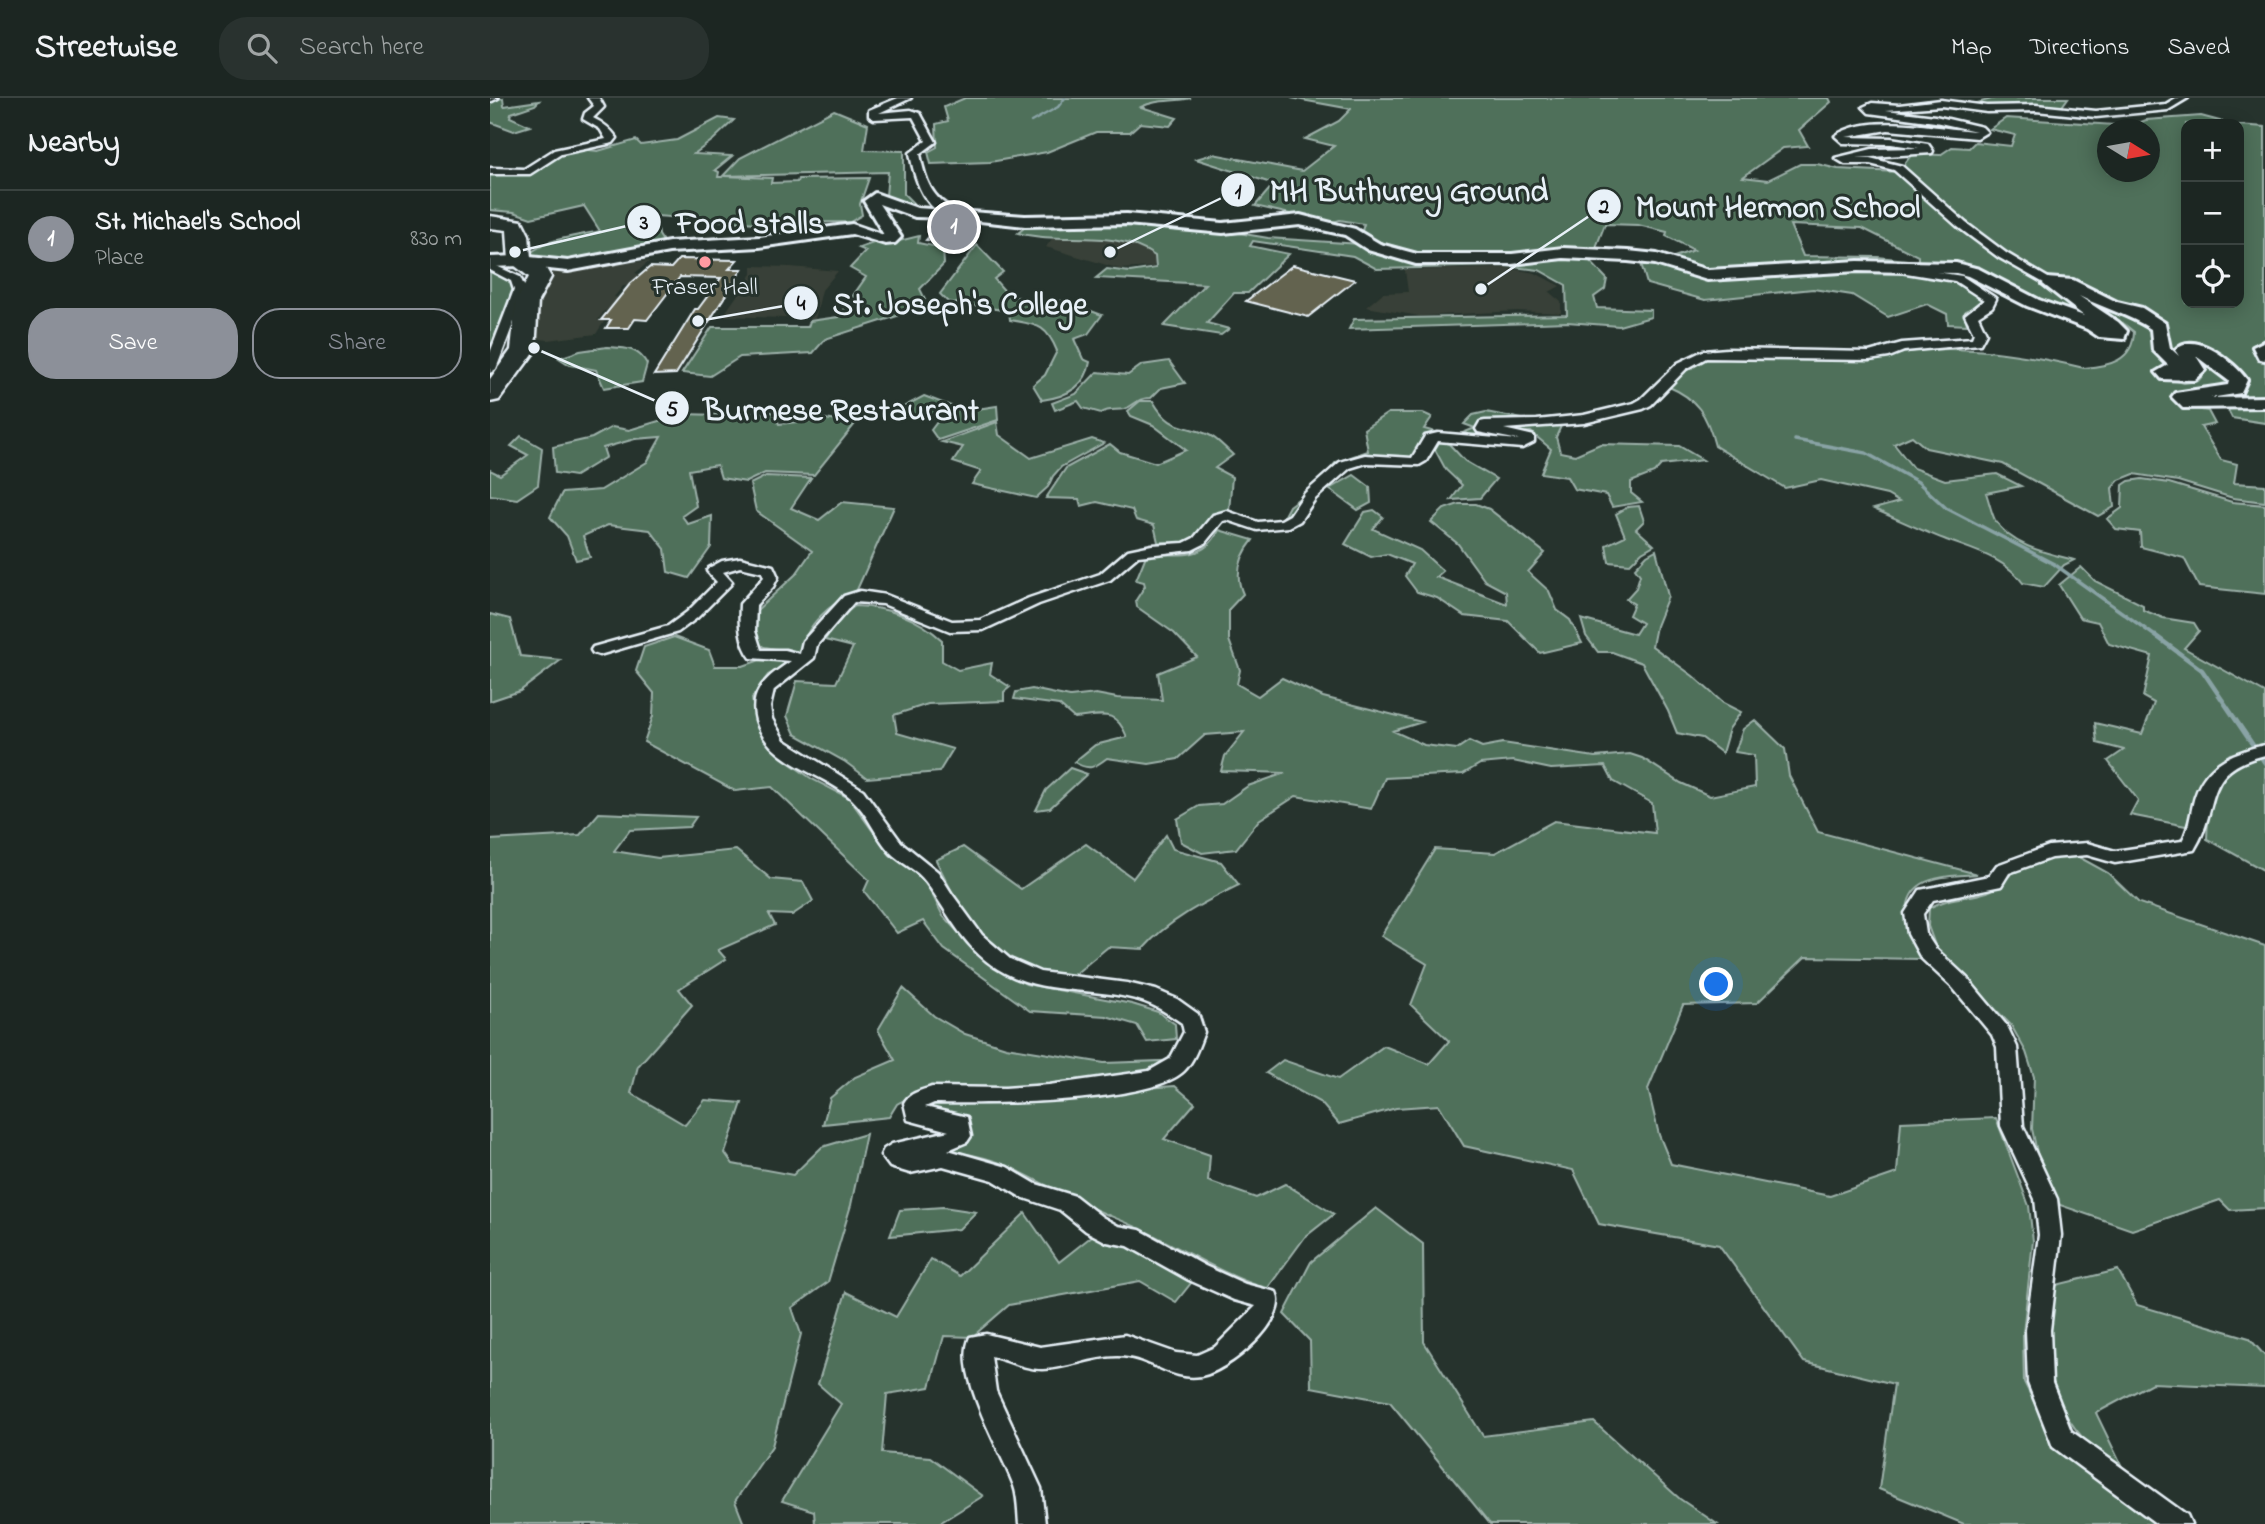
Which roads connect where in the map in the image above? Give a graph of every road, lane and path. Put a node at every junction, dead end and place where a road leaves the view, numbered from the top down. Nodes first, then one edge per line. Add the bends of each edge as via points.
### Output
1 (593, 98) edge
2 (906, 98) edge
3 (1964, 98) edge
4 (2183, 98) edge
5 (1974, 108) junction
6 (490, 172) edge
7 (953, 213) junction
8 (490, 222) edge
9 (520, 261) junction
10 (490, 264) edge
11 (1858, 266) junction
12 (2051, 284) junction
13 (2265, 346) edge
14 (2265, 355) edge
15 (490, 369) edge
16 (490, 395) edge
17 (2265, 402) edge
18 (599, 650) dead end
19 (803, 660) junction
20 (2265, 750) edge
21 (1032, 1524) edge
22 (2178, 1524) edge

1 - 6 street via 598,107 588,119 608,131 609,141 558,152 526,172
2 - 7 street via 872,112 874,116 917,115 931,142 915,153 920,183 940,206
3 - 5 street
4 - 5 street via 2168,107 2096,114
5 - 12 street via 1941,103 1868,107 1982,132 1926,128 1853,132 1840,138 1912,143 1928,151 1840,158 1898,168 1962,225
7 - 9 main road via 915,212 875,197 872,205 890,240 852,229 760,242 669,247 568,266
7 - 11 main road via 1025,221 1127,219 1223,228 1300,220 1336,227 1401,256 1434,260 1563,253 1628,256 1657,259 1707,275
8 - 9 highway via 515,225
9 - 10 main road
9 - 16 highway via 536,270 540,279 527,301 523,352
10 - 15 street via 516,279 520,290
11 - 12 main road via 1965,270 2118,335 2113,324
11 - 19 street via 1941,274 1971,285 1990,299 1971,315 1980,333 1976,341 1902,347 1869,356 1703,355 1682,366 1638,406 1584,419 1492,424 1483,429 1529,439 1522,444 1438,436 1430,439 1414,462 1381,458 1345,465 1310,496 1295,519 1284,524 1257,526 1227,515 1218,518 1199,541 1187,547 1133,553 1105,576 984,625 950,626 875,597 849,598 816,635
12 - 17 main road via 2058,280 2067,283 2103,302 2148,317 2159,327 2162,350 2180,366 2165,372 2168,375 2188,376 2196,370 2186,357 2189,348 2238,380 2235,389 2181,397 2185,402
13 - 14 main road
18 - 19 street via 673,629 725,582 714,571 725,562 739,560 768,569 771,577 748,604 752,649 757,654
19 - 21 street via 773,677 761,701 769,730 806,765 857,794 896,847 932,877 992,957 1016,971 1044,979 1157,996 1191,1019 1194,1032 1177,1065 1153,1079 1049,1093 932,1095 914,1103 915,1114 960,1122 960,1136 902,1148 892,1155 910,1164 943,1157 999,1173 1029,1191 1067,1203 1115,1235 1132,1237 1197,1273 1268,1299 1267,1310 1208,1364 1187,1366 1127,1346 1041,1358 1016,1356 990,1343 978,1344 984,1391 1028,1488
20 - 22 street via 2235,757 2212,776 2199,830 2188,846 2115,856 2087,849 2049,852 2003,869 1995,881 1927,895 1914,913 1917,934 1928,953 1960,983 2000,1031 2007,1047 2012,1126 2046,1199 2050,1235 2038,1330 2040,1383 2062,1439

